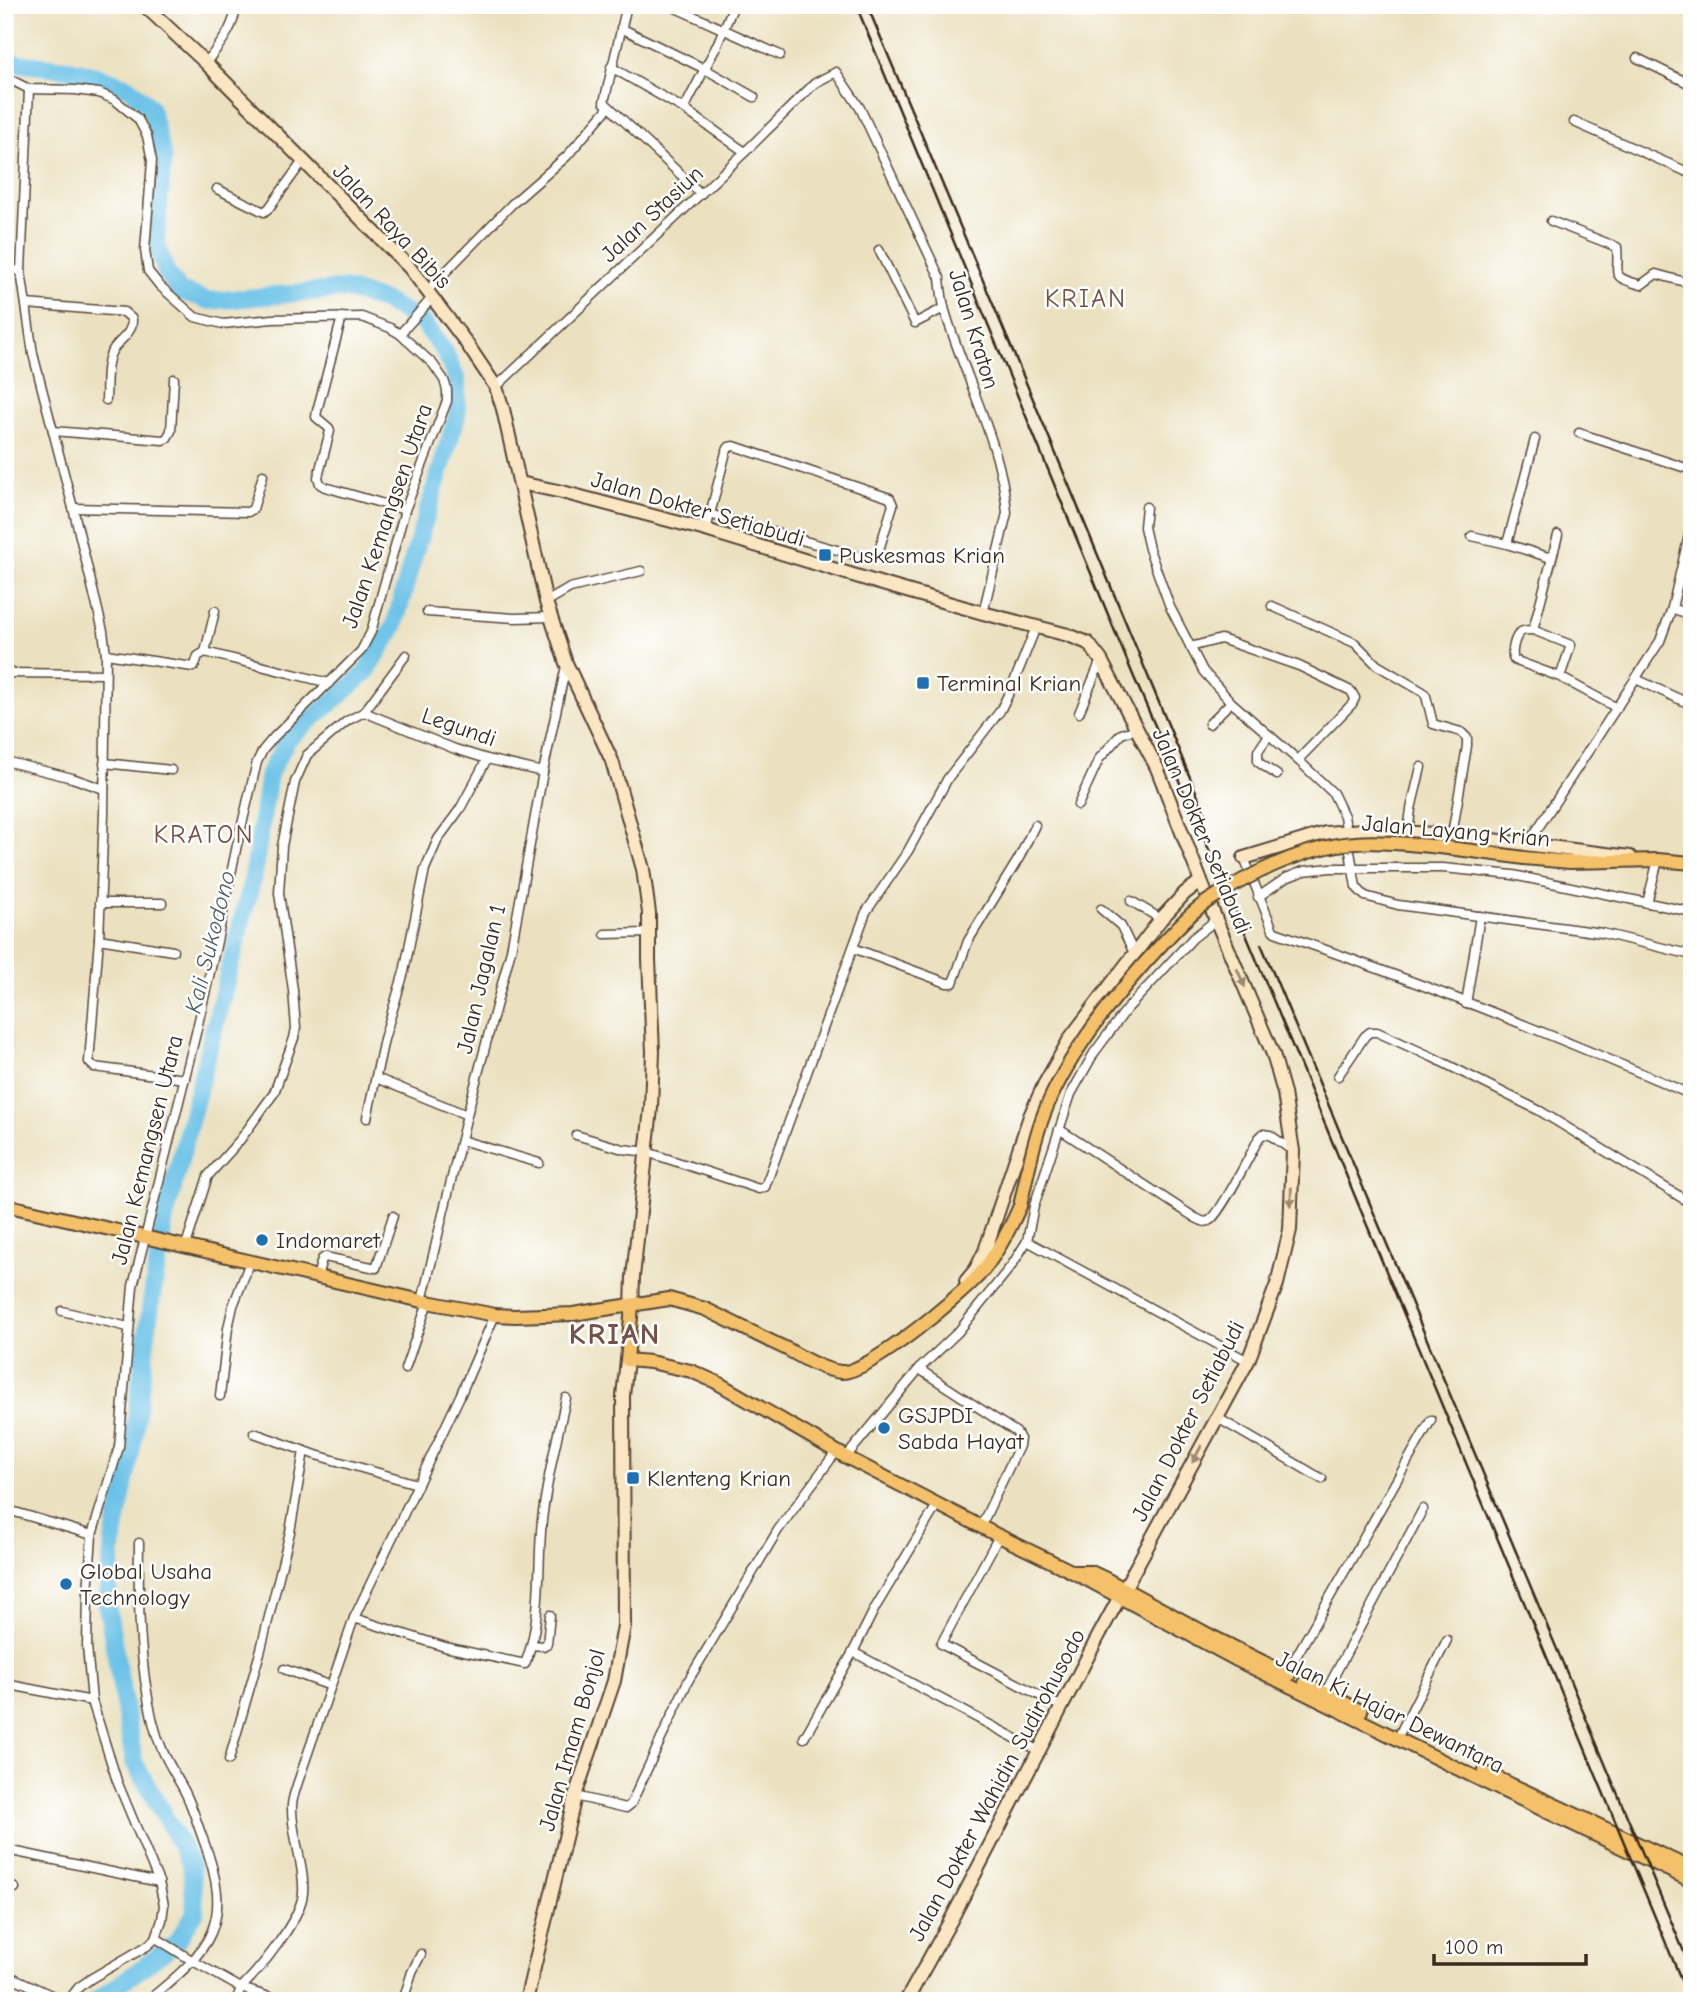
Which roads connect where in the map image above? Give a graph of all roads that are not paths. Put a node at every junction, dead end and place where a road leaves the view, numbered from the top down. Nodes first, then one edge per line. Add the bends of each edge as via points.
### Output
1 (144, 5) edge
2 (237, 5) edge
3 (627, 5) edge
4 (669, 5) edge
5 (734, 5) edge
6 (621, 28) junction
7 (723, 31) junction
8 (780, 55) dead end
9 (1637, 58) dead end
10 (206, 63) junction
11 (611, 67) junction
12 (705, 69) junction
13 (836, 72) joint
14 (5, 77) edge
15 (1692, 85) edge
16 (29, 89) junction
17 (754, 97) dead end
18 (608, 108) junction
19 (684, 109) junction
20 (1574, 121) dead end
21 (745, 152) junction
22 (303, 161) junction
23 (1692, 174) edge
24 (217, 189) dead end
25 (701, 194) junction
26 (1551, 221) dead end
27 (878, 250) dead end
28 (5, 269) edge
29 (21, 271) junction
30 (1692, 284) edge
31 (429, 295) junction
32 (26, 304) junction
33 (944, 308) junction
34 (342, 317) junction
35 (402, 332) junction
36 (174, 379) dead end
37 (496, 387) junction
38 (106, 400) dead end
39 (53, 431) junction
40 (1579, 433) dead end
41 (1535, 439) dead end
42 (1692, 470) edge
43 (263, 475) dead end
44 (520, 483) junction
45 (677, 505) dead end
46 (1146, 507) dead end
47 (73, 508) junction
48 (405, 510) junction
49 (710, 514) junction
50 (1692, 522) edge
51 (706, 530) junction
52 (1558, 535) dead end
53 (1472, 536) dead end
54 (1507, 544) junction
55 (1551, 558) junction
56 (641, 571) dead end
57 (546, 602) junction
58 (1272, 606) dead end
59 (1672, 608) junction
60 (215, 611) dead end
61 (427, 612) dead end
62 (983, 613) junction
63 (1692, 616) edge
64 (552, 617) junction
65 (1036, 626) junction
66 (1533, 630) junction
67 (1190, 647) junction
68 (205, 652) junction
69 (106, 654) junction
70 (406, 655) dead end
71 (1101, 660) junction
72 (566, 663) junction
73 (5, 673) edge
74 (105, 674) junction
75 (1560, 677) junction
76 (1636, 679) junction
77 (329, 683) junction
78 (1231, 702) junction
79 (1692, 705) edge
80 (1617, 708) junction
81 (364, 712) junction
82 (1079, 713) dead end
83 (1209, 724) dead end
84 (1137, 729) junction
85 (1269, 735) junction
86 (487, 759) junction
87 (1298, 760) junction
88 (5, 761) edge
89 (104, 764) junction
90 (1421, 766) dead end
91 (171, 770) dead end
92 (543, 772) junction
93 (1277, 775) dead end
94 (104, 789) junction
95 (1078, 805) dead end
96 (1035, 825) dead end
97 (1408, 833) junction
98 (1451, 835) junction
99 (1348, 836) junction
100 (1526, 851) junction
101 (1244, 858) joint
102 (1658, 862) junction
103 (1692, 863) edge
104 (1353, 868) junction
105 (1204, 887) junction
106 (1258, 894) junction
107 (1648, 900) junction
108 (1131, 901) dead end
109 (100, 903) junction
110 (162, 903) dead end
111 (1101, 909) dead end
112 (1692, 912) edge
113 (1480, 916) junction
114 (1215, 918) junction
115 (1161, 919) junction
116 (649, 933) junction
117 (605, 934) dead end
118 (99, 939) junction
119 (853, 948) junction
120 (173, 951) dead end
121 (1134, 953) junction
122 (1692, 955) edge
123 (1466, 1004) junction
124 (1071, 1037) junction
125 (1089, 1049) junction
126 (1338, 1076) dead end
127 (376, 1078) junction
128 (184, 1079) junction
129 (1692, 1095) edge
130 (467, 1115) junction
131 (367, 1118) dead end
132 (1059, 1129) junction
133 (576, 1135) dead end
134 (461, 1140) junction
135 (1293, 1151) junction
136 (647, 1153) junction
137 (539, 1163) dead end
138 (1692, 1204) edge
139 (5, 1205) edge
140 (393, 1216) dead end
141 (151, 1237) junction
142 (1027, 1241) junction
143 (183, 1245) junction
144 (250, 1262) junction
145 (317, 1277) junction
146 (425, 1302) junction
147 (946, 1305) junction
148 (632, 1306) junction
149 (62, 1311) dead end
150 (495, 1315) junction
151 (128, 1327) junction
152 (627, 1360) junction
153 (1248, 1361) junction
154 (405, 1368) dead end
155 (919, 1369) junction
156 (220, 1396) dead end
157 (566, 1398) dead end
158 (1216, 1417) junction
159 (1431, 1420) dead end
160 (254, 1433) dead end
161 (304, 1451) junction
162 (841, 1455) junction
163 (1322, 1479) dead end
164 (417, 1484) junction
165 (937, 1505) junction
166 (5, 1509) edge
167 (1423, 1510) dead end
168 (981, 1526) junction
169 (92, 1535) junction
170 (999, 1536) junction
171 (139, 1543) dead end
172 (1122, 1593) junction
173 (550, 1615) dead end
174 (354, 1618) junction
175 (1447, 1640) dead end
176 (537, 1646) junction
177 (853, 1652) junction
178 (284, 1669) dead end
179 (1286, 1674) junction
180 (5, 1684) edge
181 (331, 1686) junction
182 (1325, 1693) junction
183 (92, 1701) junction
184 (1062, 1707) junction
185 (1401, 1731) junction
186 (804, 1738) dead end
187 (1039, 1751) junction
188 (229, 1760) dead end
189 (575, 1796) junction
190 (12, 1851) dead end
191 (1692, 1869) edge
192 (1692, 1881) edge
193 (159, 1882) junction
194 (5, 1885) edge
195 (15, 1888) dead end
196 (159, 1939) junction
197 (421, 1954) dead end
198 (190, 1960) junction
199 (5, 1974) edge
200 (241, 1988) junction
201 (66, 2001) edge
202 (147, 2001) edge
203 (236, 2001) edge
204 (282, 2001) edge
205 (403, 2001) edge
206 (527, 2001) edge
207 (906, 2001) edge

1 - 10 main road, Jalan Raya Bibis
2 - 10 street via 229,33
3 - 6 street
4 - 7 street
5 - 7 street
6 - 11 street
6 - 12 street
7 - 8 street
7 - 12 street
9 - 15 street
10 - 22 main road, Jalan Raya Bibis
11 - 18 street via 604,101
11 - 19 street
12 - 17 street
12 - 19 street
13 - 21 street, Jalan Stasiun via 815,83
13 - 33 street, Jalan Kraton via 860,108 940,278
14 - 16 street
16 - 29 street
16 - 34 street, Jalan Kemangsen Utara via 89,91 115,100 143,126 152,161 145,250 148,271 187,311 223,324
18 - 25 street
18 - 31 street via 567,156 512,204
19 - 21 street
20 - 23 street
21 - 25 street, Jalan Stasiun
22 - 24 street via 264,212
22 - 31 main road, Jalan Raya Bibis via 408,267
25 - 37 street, Jalan Stasiun
26 - 30 street via 1617,247 1621,279 1641,285 1651,276 1661,275
27 - 33 street via 915,323
28 - 29 street
29 - 32 street
31 - 35 street
31 - 37 main road, Jalan Raya Bibis
32 - 38 street via 124,312 132,319 131,330 111,352
32 - 39 street via 33,354
33 - 62 street, Jalan Kraton via 997,458 1006,498 1007,513
34 - 35 street, Jalan Kemangsen Utara via 362,317
34 - 48 street via 316,416 330,431 320,484
35 - 48 street, Jalan Kemangsen Utara via 433,364 447,390 447,401
36 - 39 street via 171,431 163,440
37 - 44 main road, Jalan Raya Bibis
39 - 47 street
40 - 42 street
41 - 54 street
43 - 47 street via 253,509 248,512
44 - 51 main road, Jalan Dokter Setiabudi
44 - 57 main road, Jalan Raya Bibis
45 - 49 street
46 - 67 street via 1149,549
47 - 69 street
48 - 77 street, Jalan Kemangsen Utara via 371,632 361,651
49 - 49 street via 869,559 878,553 893,505 890,498 734,446 726,452
49 - 51 street
50 - 59 street
51 - 62 main road, Jalan Dokter Setiabudi
52 - 55 street
53 - 54 street
54 - 55 street
55 - 66 street
56 - 57 street via 570,588
57 - 64 main road, Jalan Raya Bibis
58 - 98 street via 1355,643 1380,667 1423,692 1433,724 1467,737
59 - 63 street
59 - 76 street via 1660,641
60 - 68 street
61 - 64 street
62 - 65 main road, Jalan Dokter Setiabudi
64 - 72 main road, Jalan Raya Bibis
65 - 71 main road, Jalan Dokter Setiabudi via 1088,643
65 - 119 street via 1000,711 948,778 908,851 866,912
66 - 75 street via 1571,645
66 - 75 street via 1519,634 1512,657
67 - 78 street via 1203,671
67 - 87 street via 1221,639 1299,666 1351,691 1352,704
68 - 69 street via 193,667
68 - 77 street
69 - 74 street
70 - 81 street
71 - 82 street
71 - 84 main road, Jalan Dokter Setiabudi
72 - 92 street, Jalan Jagalan 1
72 - 116 main road, Jalan Raya Bibis via 612,761 624,798 643,869
73 - 74 street
74 - 89 street
75 - 80 street
76 - 79 street
76 - 80 street
77 - 128 street, Jalan Kemangsen Utara via 274,737 257,762
78 - 83 street
78 - 85 street
80 - 100 street
81 - 86 street, Legundi
81 - 143 street via 347,720 307,755 295,782 282,846 279,893 293,990 294,1038 274,1093 208,1176
84 - 95 street via 1121,734 1099,759
84 - 105 main road, Jalan Dokter Setiabudi
85 - 87 street
85 - 93 street via 1258,751 1258,762
86 - 92 street, Legundi
86 - 127 street via 425,869
87 - 99 street via 1332,793
88 - 94 street
89 - 91 street
89 - 94 street
90 - 97 street
92 - 130 street, Jalan Jagalan 1 via 511,950
94 - 109 street
96 - 119 street via 968,941 953,983
97 - 98 main road
97 - 99 main road
98 - 100 main road
99 - 101 main road via 1326,833
99 - 104 street, bridge
100 - 102 main road, Jalan Layang Krian via 1570,862
100 - 147 main road, Jalan Layang Krian, bridge via 1355,843 1318,849 1274,865 1207,902 1142,965 1074,1055 1048,1105 1009,1231 978,1276
101 - 106 street
102 - 103 main road, Jalan Layang Krian
102 - 107 street
104 - 106 street via 1304,871
104 - 107 street via 1513,874
104 - 113 street via 1356,887 1365,896
105 - 114 main road, Jalan Dokter Setiabudi
105 - 115 main road via 1185,893
106 - 123 street via 1276,932
107 - 112 street
108 - 115 street
109 - 110 street
109 - 118 street
111 - 121 street via 1121,926
113 - 122 street via 1602,933
113 - 123 street
114 - 125 street
114 -> 135 main road, Jalan Dokter Setiabudi via 1273,1054
115 - 121 main road
116 - 117 street
116 - 136 main road, Jalan Raya Bibis via 653,1052
118 - 120 street
118 - 128 street via 90,1065
119 - 136 street via 764,1188
121 - 124 main road
123 - 129 street
124 - 125 street
124 - 147 main road via 1030,1116 985,1251
125 - 132 street
126 - 138 street via 1365,1036 1377,1032 1540,1111
127 - 130 street
127 - 131 street
128 - 141 street, Jalan Kemangsen Utara
130 - 134 street, Jalan Jagalan 1
132 - 135 street via 1204,1222 1219,1210 1264,1134
132 - 142 street
133 - 136 street
134 - 137 street
134 - 146 street, Jalan Jagalan 1
135 -> 153 main road, Jalan Dokter Setiabudi via 1290,1230 1277,1284
136 - 148 main road, Jalan Raya Bibis
139 - 141 main road, Jalan Layang Krian
140 - 145 street via 376,1268 325,1257
141 - 143 main road, Jalan Layang Krian
141 - 151 street, Jalan Kemangsen Utara via 133,1286
142 - 153 street
142 - 155 street via 958,1332
143 - 144 main road, Jalan Layang Krian
144 - 145 main road, Jalan Layang Krian
144 - 156 street via 228,1328
145 - 146 main road, Jalan Layang Krian
146 - 150 main road, Jalan Layang Krian
146 - 154 street, Jalan Jagalan 1
147 - 148 main road, Jalan Layang Krian via 878,1357 845,1372 805,1359 696,1305 669,1299
148 - 150 main road, Jalan Layang Krian via 549,1316
148 - 152 main road
149 - 151 street
150 - 164 street
151 - 169 street, Jalan Kemangsen Utara via 119,1447
152 - 162 main road, Jalan Ki Hajar Dewantara via 703,1376
152 - 189 main road, Jalan Imam Bonjol via 623,1396 624,1626 614,1681
153 - 158 main road, Jalan Dokter Setiabudi
155 - 162 street
155 - 168 street via 1020,1439
157 - 176 street via 542,1520
158 - 163 street
158 -> 172 main road, Jalan Dokter Setiabudi
159 - 179 street
160 - 161 street
161 - 164 street
161 - 188 street via 290,1532
162 - 165 main road, Jalan Ki Hajar Dewantara
162 - 189 street via 778,1531 688,1681 631,1804 626,1808
164 - 174 street
165 - 168 main road, Jalan Ki Hajar Dewantara
165 - 177 street
166 - 169 street
167 - 182 street
168 - 170 main road, Jalan Ki Hajar Dewantara
169 - 183 street, Jalan Kemangsen Utara via 88,1633
170 - 172 main road, Jalan Ki Hajar Dewantara via 1073,1572 1091,1572
170 - 184 street via 942,1644
171 - 198 street via 144,1670 153,1721 163,1755 185,1791 217,1887 213,1930
172 - 179 main road, Jalan Ki Hajar Dewantara
172 - 184 main road, Jalan Dokter Wahidin Sudirohusodo
172 - 192 main road, Jalan Ki Hajar Dewantara via 1235,1659
173 - 176 street via 547,1644
174 - 176 street via 445,1647 523,1665
174 - 181 street
175 - 185 street
177 - 186 street
177 - 187 street
178 - 181 street
179 - 182 main road, Jalan Ki Hajar Dewantara
180 - 183 street
181 - 200 street via 292,1806 303,1894 292,1922
182 - 185 main road, Jalan Ki Hajar Dewantara
183 - 193 street, Jalan Kemangsen Utara via 117,1781
184 - 187 main road, Jalan Dokter Wahidin Sudirohusodo
185 - 191 main road, Jalan Ki Hajar Dewantara
187 - 207 main road, Jalan Dokter Wahidin Sudirohusodo
189 - 206 main road, Jalan Imam Bonjol
190 - 193 street
193 - 196 street, Jalan Kemangsen Utara via 164,1905
194 - 195 street
196 - 198 street
196 - 201 street via 79,1987
197 - 205 street
198 - 200 street
198 - 202 street
199 - 201 street
200 - 203 street
200 - 204 street

